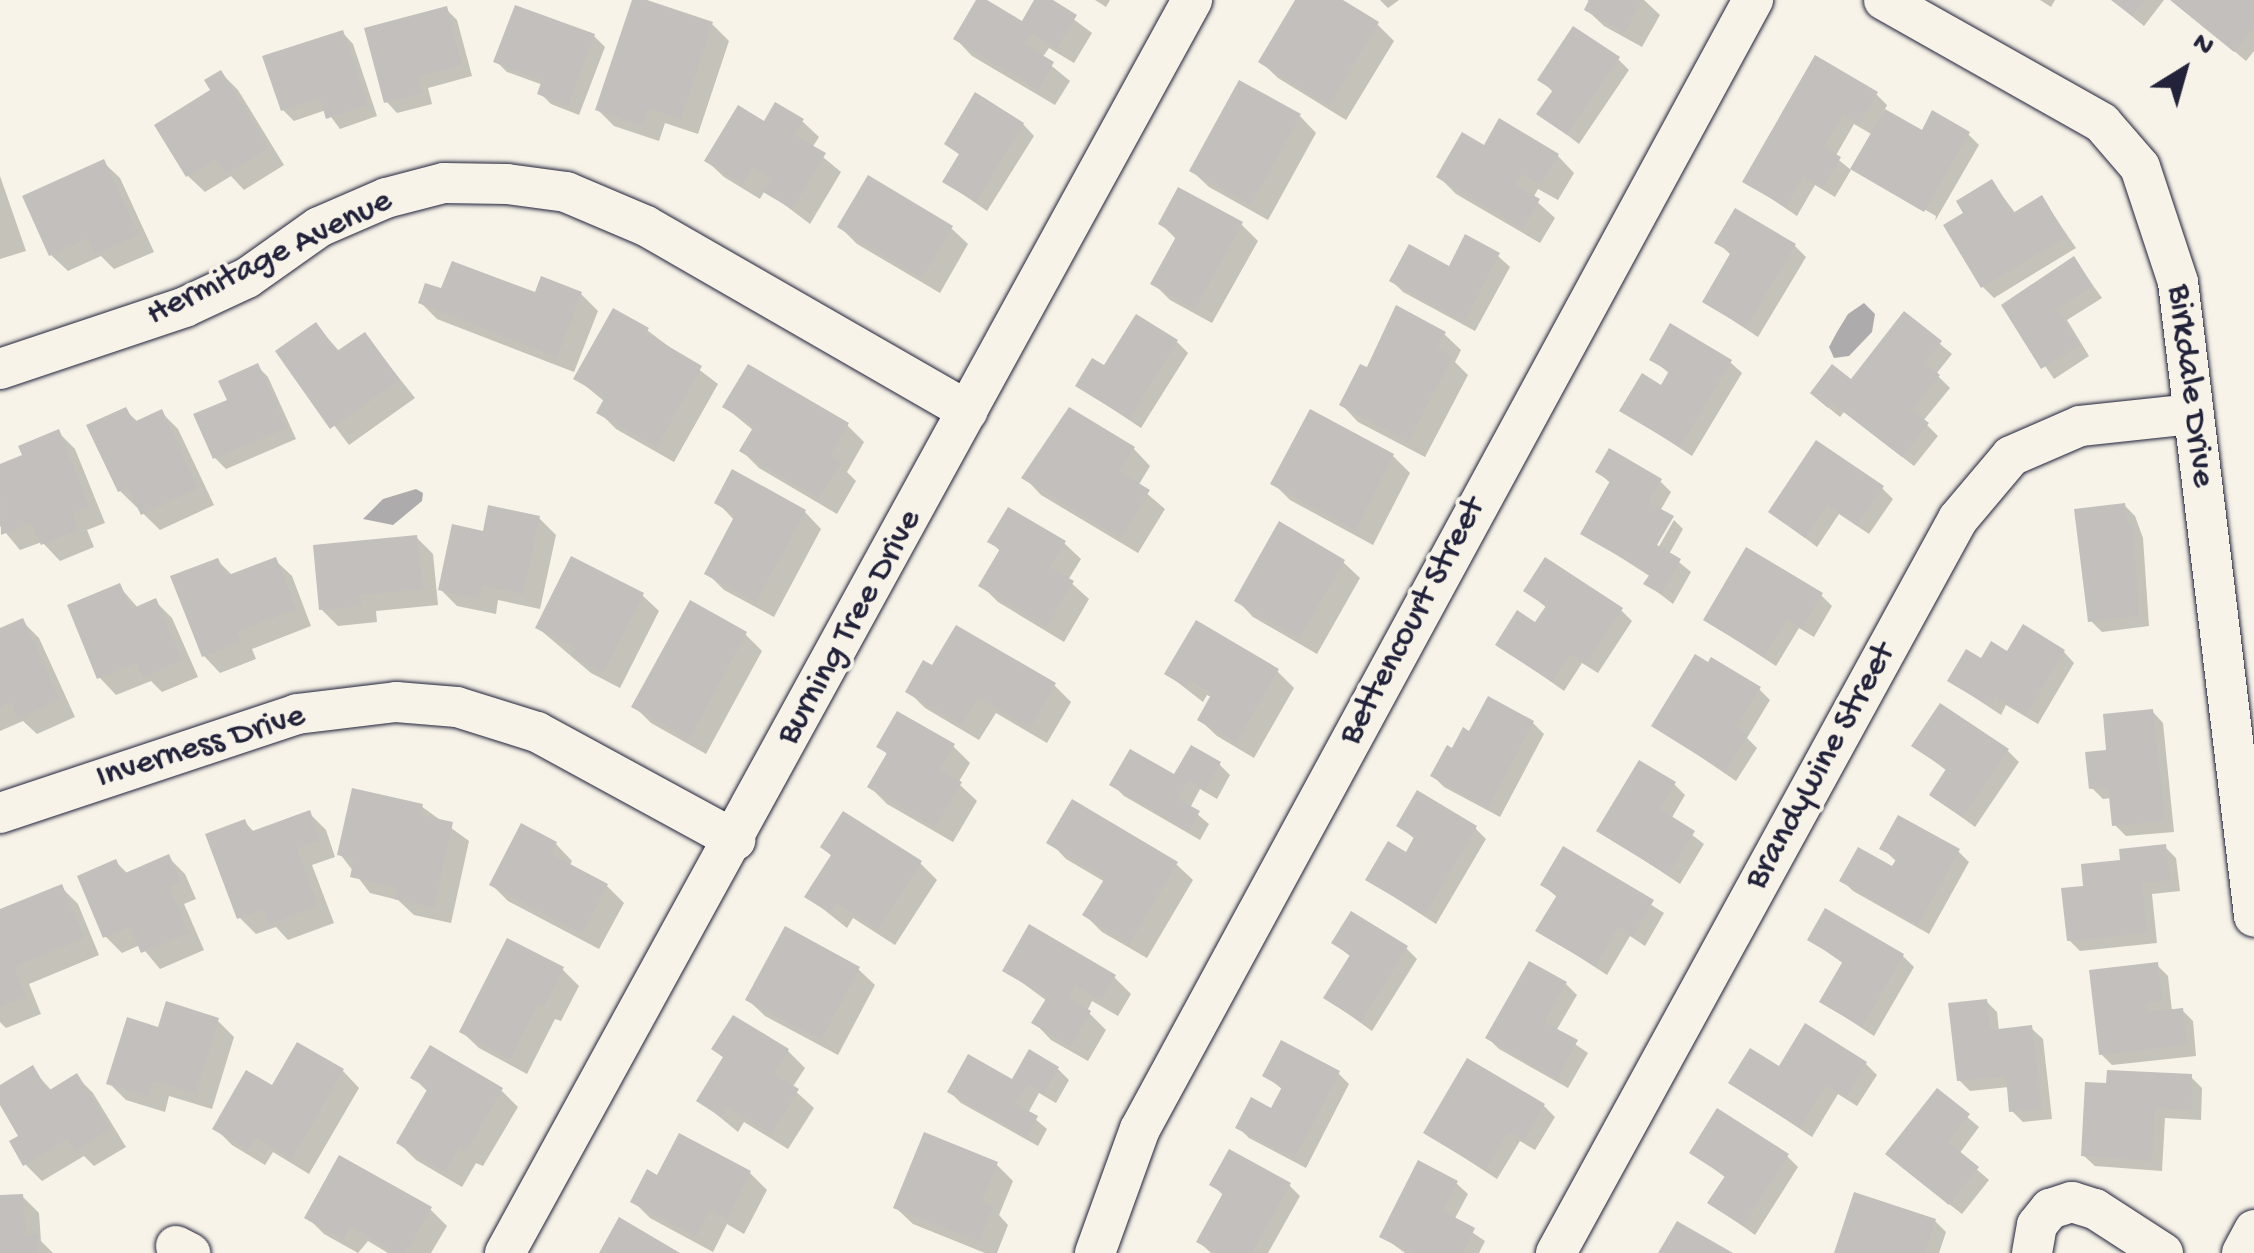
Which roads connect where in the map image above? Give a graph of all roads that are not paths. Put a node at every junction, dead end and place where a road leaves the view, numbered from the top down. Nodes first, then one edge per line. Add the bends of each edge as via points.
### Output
1 (1192, 0) edge
2 (1753, 0) edge
3 (1884, 0) edge
4 (0, 369) edge
5 (968, 411) junction
6 (2193, 414) junction
7 (0, 813) edge
8 (735, 840) junction
9 (2254, 916) edge
10 (2254, 1230) edge
11 (505, 1253) edge
12 (1095, 1253) edge
13 (1556, 1253) edge
14 (2032, 1253) edge
15 (2163, 1253) edge
16 (2242, 1253) edge

1 - 5 street, Burning Tree Drive
2 - 12 street, Bettencourt Street via 1140,1129
3 - 6 street, Birkdale Drive via 2102,123 2140,167 2178,282
4 - 5 street, Hermitage Avenue via 185,307 247,278 319,227 386,198 444,183 507,184 566,192 646,226
5 - 8 street, Burning Tree Drive
6 - 9 street, Birkdale Drive
6 - 13 street, Brandywine Street via 2080,426 2012,456 1958,519
7 - 8 street, Inverness Drive via 297,714 396,702 457,707 537,732
8 - 11 street, Burning Tree Drive
10 - 16 street
14 - 15 street via 2036,1225 2050,1210 2072,1202

